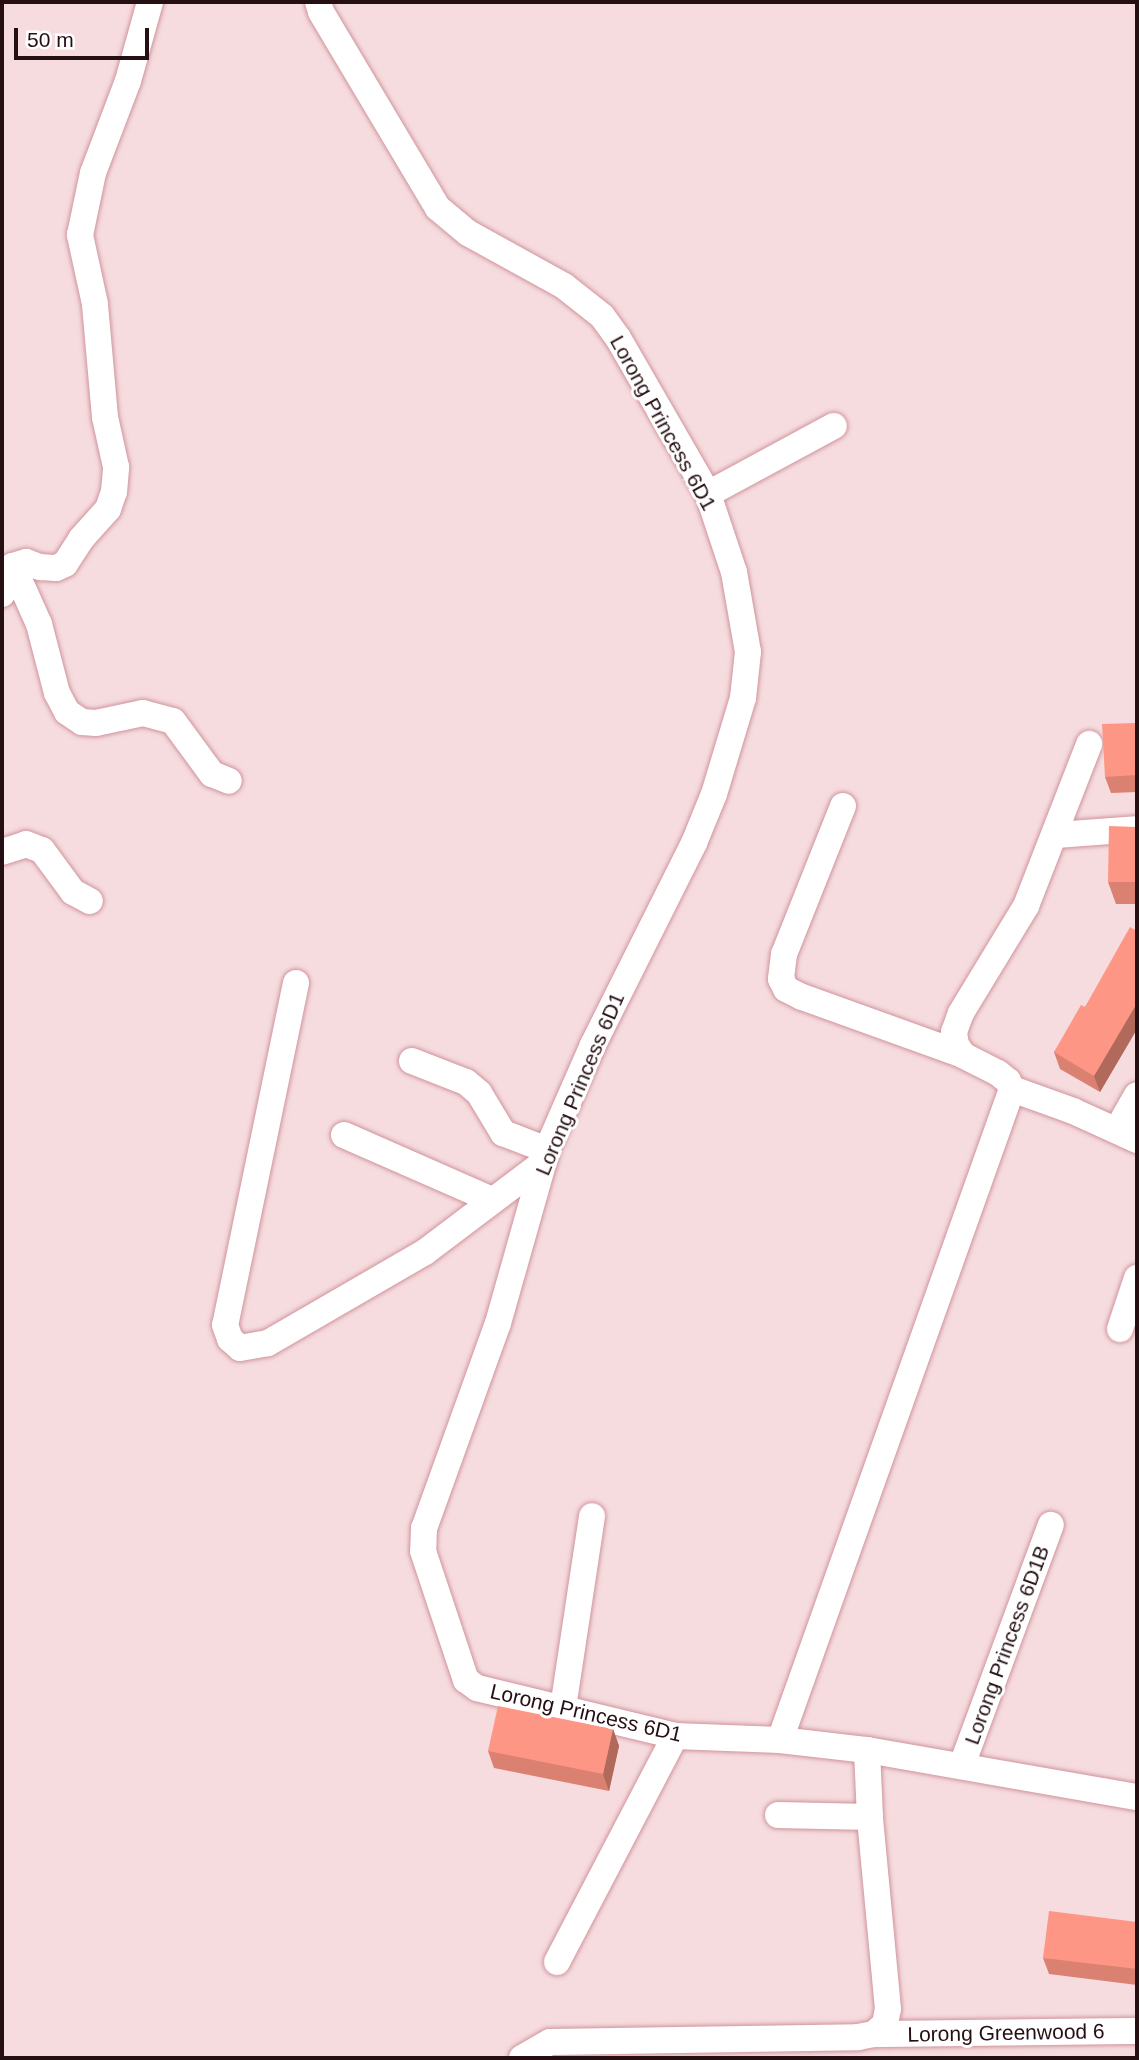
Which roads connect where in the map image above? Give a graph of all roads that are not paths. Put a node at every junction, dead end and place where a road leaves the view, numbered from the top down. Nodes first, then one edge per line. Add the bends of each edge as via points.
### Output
1 (150, 2) edge
2 (318, 2) edge
3 (834, 426) dead end
4 (708, 494) junction
5 (13, 566) junction
6 (2, 594) edge
7 (1089, 744) dead end
8 (229, 781) dead end
9 (843, 806) dead end
10 (1137, 829) edge
11 (1056, 835) junction
12 (2, 852) edge
13 (90, 901) dead end
14 (296, 983) dead end
15 (963, 1055) junction
16 (412, 1061) dead end
17 (1012, 1089) junction
18 (1137, 1095) edge
19 (344, 1135) dead end
20 (1127, 1135) edge
21 (545, 1156) junction
22 (492, 1199) junction
23 (1137, 1278) edge
24 (1120, 1329) dead end
25 (592, 1516) dead end
26 (1051, 1525) dead end
27 (563, 1708) junction
28 (675, 1736) junction
29 (780, 1740) junction
30 (867, 1750) junction
31 (962, 1765) junction
32 (1137, 1797) edge
33 (778, 1815) dead end
34 (870, 1818) junction
35 (557, 1962) dead end
36 (1137, 2031) edge
37 (874, 2034) junction
38 (522, 2058) edge

1 - 5 street via 128,82 93,173 80,235 95,304 105,417 116,467 114,492 108,509 65,564 56,568 26,562
2 - 4 street, Lorong Princess 6D1 via 438,208 468,233 564,286 602,316
3 - 4 street
4 - 21 street, Lorong Princess 6D1 via 743,613 748,652 743,698 694,844 593,1045
5 - 6 street
5 - 8 street via 67,712 82,722 96,723 143,713 161,715 173,721 212,774
7 - 11 street
9 - 15 street via 784,954 781,979 786,989 802,998
10 - 11 street
11 - 15 street via 1027,906 954,1032
12 - 13 street via 26,844 42,850 73,892
14 - 22 street via 225,1325 230,1339 240,1348 268,1343 425,1252
15 - 17 street via 998,1073
16 - 21 street via 466,1082 503,1133
17 - 20 street
17 - 29 street
18 - 20 street
19 - 22 street
21 - 22 street
21 - 27 street, Lorong Princess 6D1 via 498,1323 422,1540 466,1680 477,1688
23 - 24 street
25 - 27 street
26 - 31 street, Lorong Princess 6D1B
27 - 28 street, Lorong Princess 6D1
28 - 29 street, Lorong Princess 6D1
28 - 35 street
29 - 30 street, Lorong Princess 6D1
30 - 31 street, Lorong Princess 6D1
30 - 34 street
31 - 32 street, Lorong Princess 6D1
33 - 34 street
34 - 37 street via 888,2009 885,2024
36 - 37 street, Lorong Greenwood 6
37 - 38 street, Lorong Greenwood 6 via 550,2042

